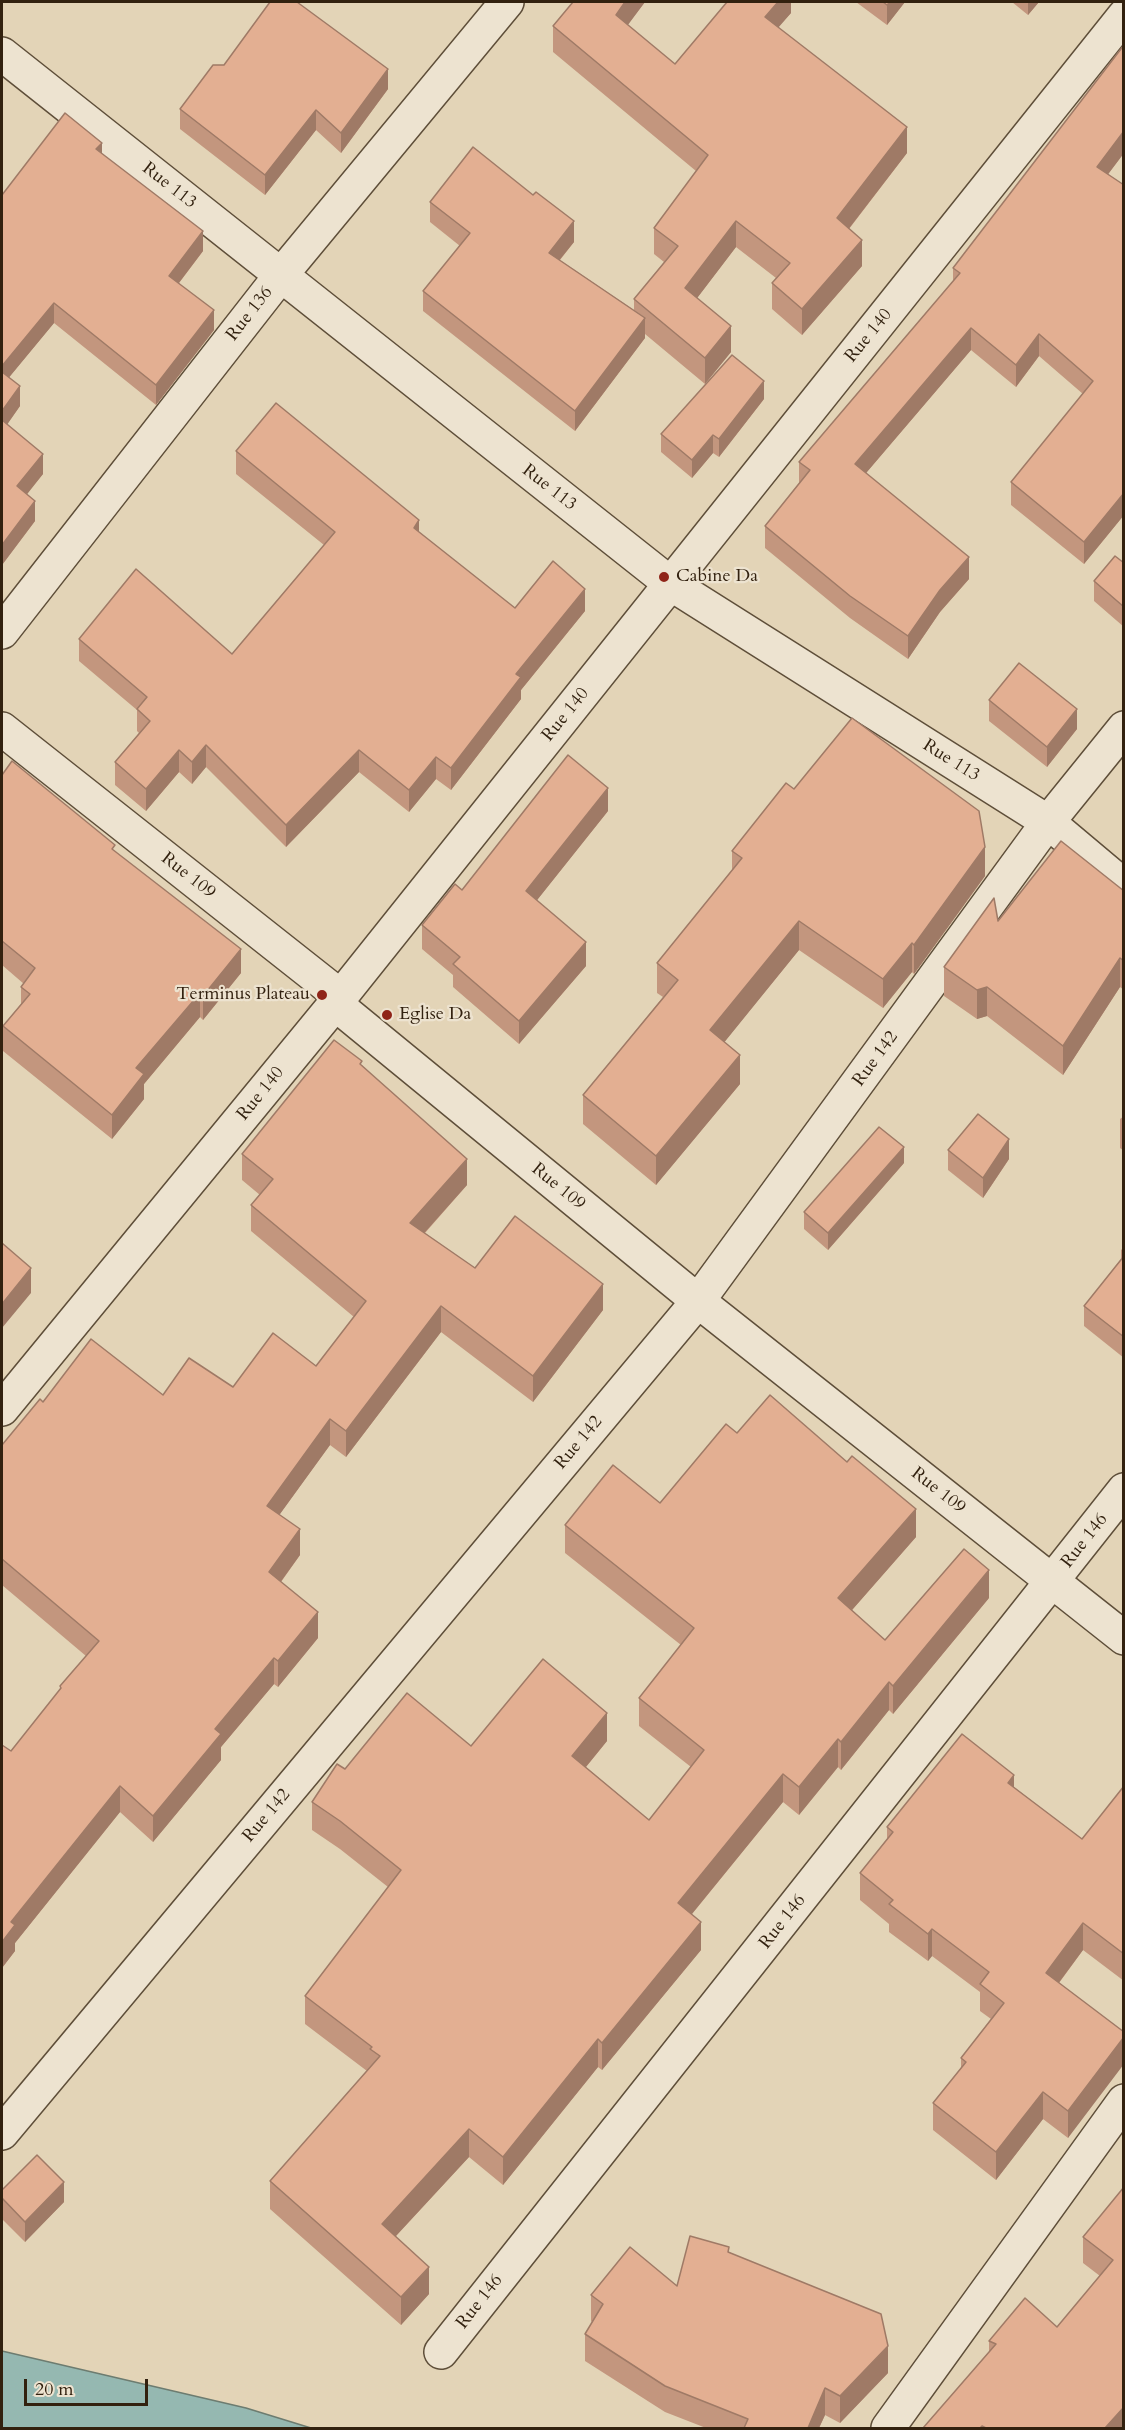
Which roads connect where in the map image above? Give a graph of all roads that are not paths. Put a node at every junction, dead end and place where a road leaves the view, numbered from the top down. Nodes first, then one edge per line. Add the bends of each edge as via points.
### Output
1 (507, 2) edge
2 (1124, 16) edge
3 (2, 54) edge
4 (281, 275) junction
5 (671, 585) junction
6 (2, 632) edge
7 (1124, 728) edge
8 (2, 729) edge
9 (1048, 822) junction
10 (1124, 886) edge
11 (340, 996) junction
12 (698, 1301) junction
13 (2, 1409) edge
14 (1124, 1490) edge
15 (1053, 1582) junction
16 (1124, 1638) edge
17 (1124, 2101) edge
18 (2, 2133) edge
19 (441, 2352) dead end
20 (888, 2428) edge

1 - 4 street, Rue 136
2 - 5 street, Rue 140
3 - 4 street, Rue 113
4 - 5 street, Rue 113
4 - 6 street, Rue 136
5 - 9 street, Rue 113
5 - 11 street, Rue 140
7 - 9 street, Rue 142
8 - 11 street, Rue 109
9 - 10 street, Rue 113
9 - 12 street, Rue 142
11 - 12 street, Rue 109 via 344,1011
11 - 13 street, Rue 140
12 - 15 street, Rue 109
12 - 18 street, Rue 142
14 - 15 street, Rue 146
15 - 16 street, Rue 109
15 - 19 street, Rue 146
17 - 20 street

